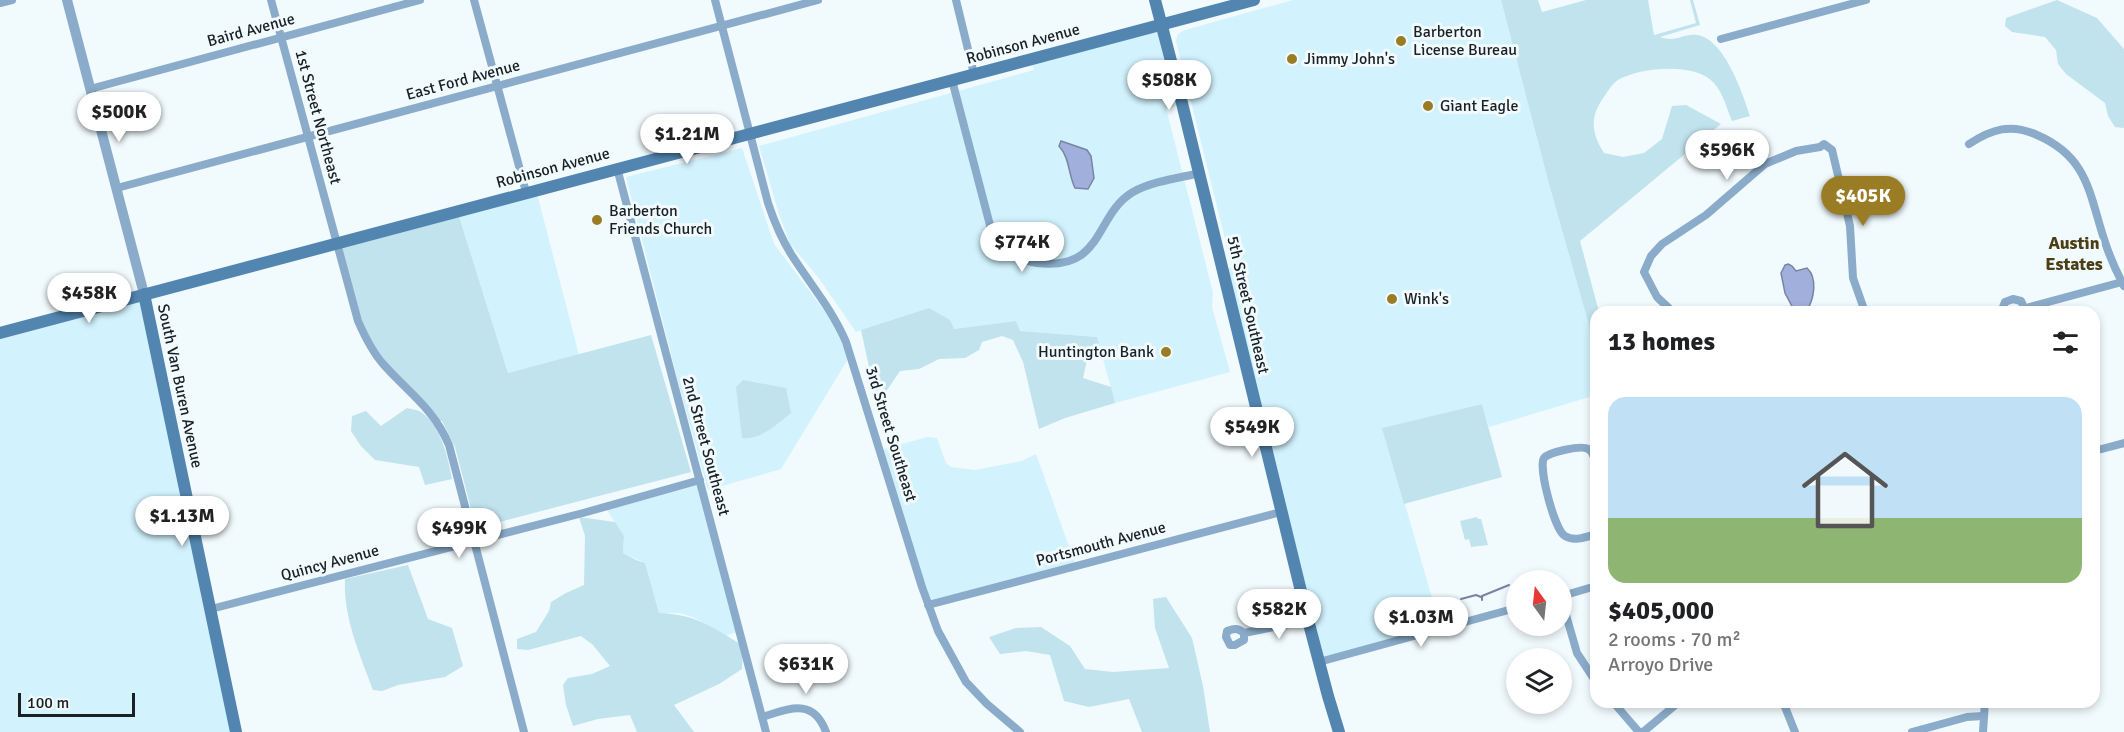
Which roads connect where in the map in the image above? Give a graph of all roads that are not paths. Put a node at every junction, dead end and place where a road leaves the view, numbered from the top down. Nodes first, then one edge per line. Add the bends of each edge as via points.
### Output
1 (12, 0) edge
2 (67, 0) edge
3 (271, 0) edge
4 (420, 0) edge
5 (474, 0) edge
6 (715, 0) edge
7 (818, 0) edge
8 (956, 0) edge
9 (1155, 0) edge
10 (1254, 0) edge
11 (1866, 0) edge
12 (0, 3) edge
13 (1162, 24) junction
14 (722, 26) junction
15 (281, 37) junction
16 (1721, 39) dead end
17 (974, 74) junction
18 (952, 80) junction
19 (497, 86) junction
20 (90, 89) junction
21 (750, 133) junction
22 (308, 137) junction
23 (1969, 144) dead end
24 (617, 168) junction
25 (1200, 173) junction
26 (117, 188) junction
27 (526, 192) junction
28 (336, 242) junction
29 (2123, 284) edge
30 (144, 294) junction
31 (1667, 306) edge
32 (1863, 306) edge
33 (2003, 306) edge
34 (2024, 306) edge
35 (2041, 306) edge
36 (0, 333) edge
37 (2124, 443) edge
38 (2100, 449) edge
39 (1590, 450) edge
40 (700, 480) junction
41 (1281, 512) junction
42 (1590, 536) edge
43 (476, 542) junction
44 (1590, 588) edge
45 (1572, 593) edge
46 (928, 605) junction
47 (211, 609) junction
48 (1506, 611) edge
49 (1308, 620) junction
50 (1244, 633) dead end
51 (1572, 636) edge
52 (1319, 662) junction
53 (1590, 673) edge
54 (1619, 708) edge
55 (1671, 708) edge
56 (1786, 708) edge
57 (1984, 708) edge
58 (1983, 716) junction
59 (762, 717) junction
60 (236, 732) edge
61 (524, 732) edge
62 (766, 732) edge
63 (826, 732) edge
64 (1020, 732) edge
65 (1340, 732) edge
66 (1641, 732) edge
67 (1796, 732) edge
68 (1912, 732) edge
69 (1983, 732) edge

1 - 12 street
2 - 20 street
3 - 15 street, 1st Street Northeast
4 - 15 street, Baird Avenue
5 - 19 street
6 - 14 street, 3rd Street Southeast
7 - 14 street, East Ford Avenue
8 - 17 street
9 - 13 main road, 5th Street Southeast
10 - 13 main road, Robinson Avenue
11 - 16 street
13 - 17 main road, Robinson Avenue
13 - 25 main road, 5th Street Southeast
14 - 19 street, East Ford Avenue
14 - 21 street, 3rd Street Southeast
15 - 20 street, Baird Avenue
15 - 22 street, 1st Street Northeast
17 - 18 main road, Robinson Avenue
18 - 21 main road, Robinson Avenue
18 - 25 street via 988,224 997,241 1020,258 1047,264 1070,260 1091,247 1116,208 1134,191
19 - 22 street, East Ford Avenue
19 - 27 street
20 - 26 street
21 - 24 main road, Robinson Avenue
21 - 46 street, 3rd Street Southeast via 780,233 846,342
22 - 26 street, East Ford Avenue
22 - 28 street, 1st Street Northeast
23 - 29 street via 1989,131 2009,127 2033,133 2059,147 2088,184 2104,239
24 - 27 main road, Robinson Avenue
24 - 40 street, 2nd Street Southeast
25 - 41 main road, 5th Street Southeast
26 - 30 street
27 - 28 main road, Robinson Avenue
28 - 30 main road, Robinson Avenue
28 - 43 street, 1st Street Northeast via 364,334 383,364 423,403 444,432
29 - 35 street
30 - 36 main road, Robinson Avenue
30 - 47 main road, South Van Buren Avenue
31 - 32 street via 1657,297 1644,272 1662,244 1706,215 1765,164 1824,144 1832,150 1850,226 1853,278
33 - 34 street via 2013,299
37 - 38 street
39 - 42 street via 1580,447 1550,454 1542,465 1559,532 1567,538
40 - 43 street, Quincy Avenue
40 - 59 street, 2nd Street Southeast
41 - 46 street, Portsmouth Avenue
41 - 49 main road, 5th Street Southeast
43 - 47 street, Quincy Avenue
43 - 61 street, 1st Street Northeast
44 - 45 street
46 - 64 street, 3rd Street Southeast via 943,643 966,682
47 - 60 main road, South Van Buren Avenue
48 - 52 street
49 - 50 street
49 - 52 main road, 5th Street Southeast
51 - 53 street via 1577,654
52 - 65 main road, 5th Street Southeast
54 - 66 street
55 - 66 street
56 - 67 street
57 - 58 street
58 - 68 street
58 - 69 street
59 - 62 street, 2nd Street Southeast
59 - 63 street via 797,707 806,709 822,719

